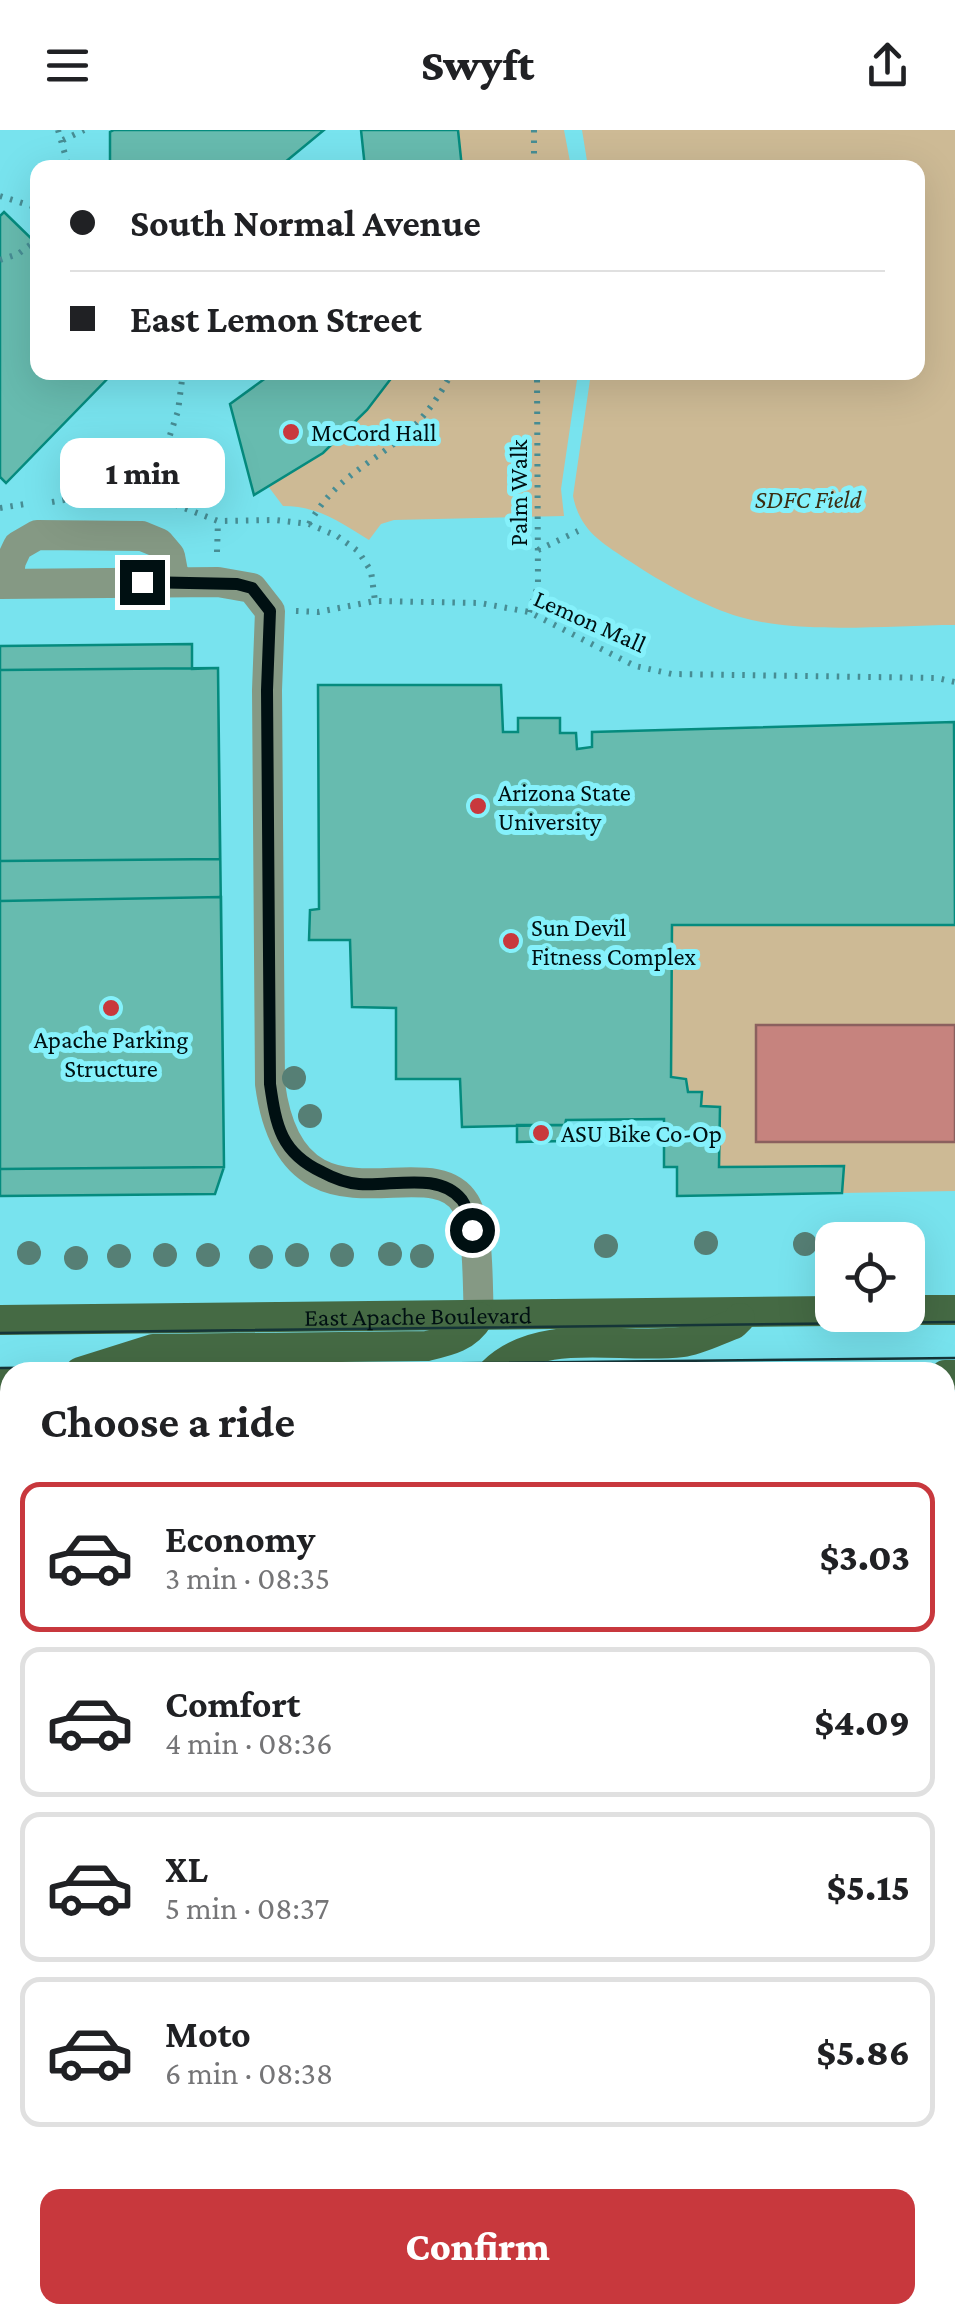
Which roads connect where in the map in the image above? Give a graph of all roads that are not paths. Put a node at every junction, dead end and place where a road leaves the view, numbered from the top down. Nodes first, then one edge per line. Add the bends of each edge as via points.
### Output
1 (175, 582) junction
2 (4, 584) edge
3 (925, 1310) edge
4 (955, 1310) edge
5 (746, 1312) junction
6 (815, 1312) edge
7 (479, 1317) junction
8 (0, 1320) edge
9 (112, 1362) edge
10 (506, 1362) edge

1 - 2 street
1 - 2 street via 170,556 142,536 37,535 18,546
1 - 7 street via 252,588 270,611 270,1084 281,1135 298,1161 332,1177 355,1184 431,1183 465,1202
3 - 4 main road
5 - 6 main road, East Apache Boulevard
5 - 7 main road, East Apache Boulevard
5 - 10 main road via 734,1324 684,1342 546,1346
7 - 8 main road, East Apache Boulevard
7 - 9 main road via 455,1339 427,1346 153,1349

